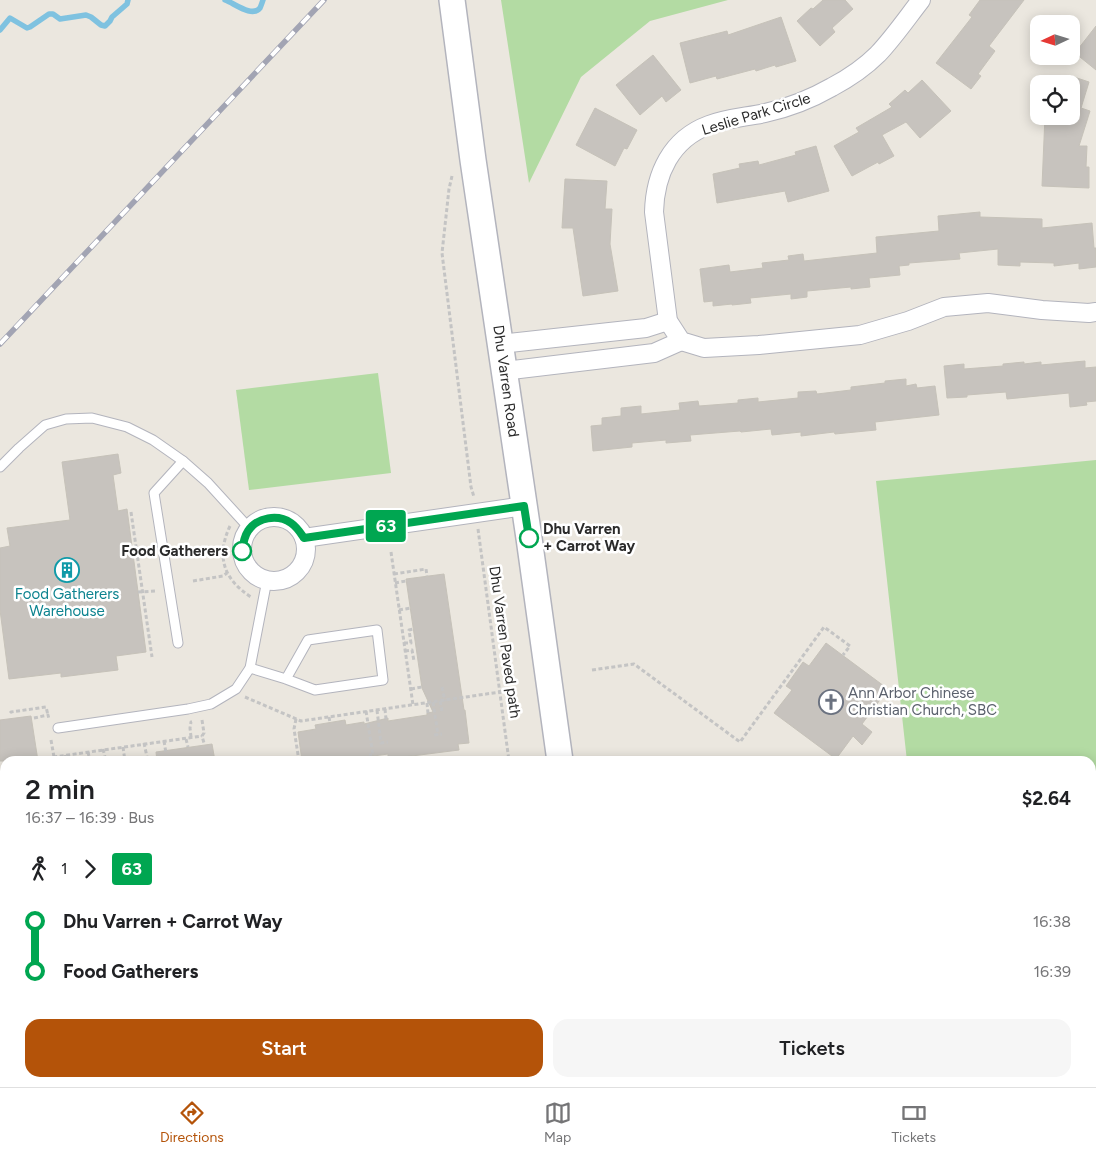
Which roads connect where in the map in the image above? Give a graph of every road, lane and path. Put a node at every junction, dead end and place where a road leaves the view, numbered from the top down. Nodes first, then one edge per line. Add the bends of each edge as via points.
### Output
1 (452, 0) edge
2 (921, 0) edge
3 (454, 172) dead end
4 (1096, 312) edge
5 (668, 321) junction
6 (605, 332) junction
7 (681, 341) junction
8 (500, 344) junction
9 (608, 358) junction
10 (504, 371) junction
11 (183, 461) junction
12 (0, 467) edge
13 (474, 500) dead end
14 (524, 506) junction
15 (131, 512) dead end
16 (232, 522) dead end
17 (477, 526) dead end
18 (250, 529) junction
19 (304, 538) junction
20 (391, 552) dead end
21 (227, 573) junction
22 (394, 574) junction
23 (427, 576) dead end
24 (267, 580) junction
25 (193, 581) dead end
26 (406, 581) dead end
27 (395, 583) junction
28 (160, 590) dead end
29 (138, 592) dead end
30 (142, 592) junction
31 (252, 597) dead end
32 (411, 608) dead end
33 (399, 610) junction
34 (414, 629) dead end
35 (178, 643) dead end
36 (404, 643) junction
37 (405, 651) junction
38 (843, 655) dead end
39 (152, 657) dead end
40 (407, 662) junction
41 (250, 668) junction
42 (592, 670) dead end
43 (286, 679) junction
44 (442, 686) dead end
45 (422, 688) dead end
46 (411, 689) junction
47 (500, 692) junction
48 (244, 696) dead end
49 (445, 701) junction
50 (433, 702) junction
51 (440, 702) junction
52 (427, 703) junction
53 (413, 705) junction
54 (385, 709) junction
55 (377, 710) junction
56 (366, 711) junction
57 (442, 711) dead end
58 (428, 712) dead end
59 (10, 714) dead end
60 (48, 715) dead end
61 (329, 717) junction
62 (296, 719) junction
63 (386, 719) dead end
64 (202, 720) dead end
65 (191, 722) dead end
66 (330, 723) dead end
67 (58, 728) dead end
68 (438, 735) dead end
69 (202, 736) junction
70 (191, 737) junction
71 (186, 738) junction
72 (164, 741) junction
73 (388, 742) dead end
74 (144, 743) junction
75 (204, 744) dead end
76 (123, 747) junction
77 (188, 748) dead end
78 (103, 749) junction
79 (88, 752) junction
80 (166, 753) dead end
81 (65, 755) joint
82 (369, 755) dead end
83 (60, 756) edge
84 (89, 756) edge
85 (105, 756) edge
86 (124, 756) edge
87 (147, 756) edge
88 (298, 756) edge
89 (508, 756) edge
90 (559, 756) edge

1 - 8 main road, Dhu Varren Road
2 - 5 street, Leslie Park Circle via 878,54 845,80 790,106 707,126 687,138 668,158 657,184 654,212
3 - 13 path via 442,253
4 - 7 street via 988,303 944,308 860,335 704,348
5 - 6 street via 646,328
5 - 7 street, Leslie Park Circle
6 - 8 street
6 - 9 street
7 - 9 street via 654,353
8 - 10 main road, Dhu Varren Road
9 - 10 street
10 - 14 main road, Dhu Varren Road
11 - 12 lane via 127,427 92,418 66,419 45,425
11 - 18 lane
11 - 35 lane via 154,493
14 - 19 street
14 - 90 main road, Dhu Varren Road
15 - 30 path
16 - 21 path via 224,538 223,562
17 - 47 path, Dhu Varren Paved path
18 - 19 street via 264,519 283,519 292,523
18 - 24 street via 244,540 244,561 257,576
19 - 24 street via 304,558 294,574 277,581
20 - 22 path
21 - 25 path
21 - 31 path via 241,591
22 - 23 path via 426,569
22 - 27 path
24 - 41 lane
26 - 27 path
27 - 33 path
28 - 30 path
29 - 30 path
30 - 39 path
32 - 33 path
33 - 36 path
34 - 36 path via 409,630 411,643
36 - 37 path
37 - 40 path
37 - 40 path via 412,650 416,661
38 - 42 path via 850,646 824,627 740,742 634,664
40 - 46 path
41 - 43 lane
41 - 67 lane via 236,689 211,704
43 - 43 lane via 315,690 383,680 377,630 308,640
44 - 49 path
45 - 46 path
46 - 53 path
47 - 49 path
47 - 89 path, Dhu Varren Paved path
48 - 62 path
49 - 51 path
50 - 51 path
50 - 52 path
50 - 68 path
51 - 57 path
52 - 53 path
52 - 58 path
53 - 54 path
54 - 55 path
54 - 63 path
55 - 56 path
55 - 73 path via 381,743
56 - 61 path
56 - 82 path via 373,754
59 - 60 path via 46,707
61 - 62 path
61 - 66 path
62 - 88 path via 294,729
64 - 69 path
65 - 70 path
69 - 70 path
69 - 75 path
70 - 71 path
71 - 72 path
71 - 77 path
72 - 74 path
72 - 80 path
74 - 76 path
74 - 87 path
76 - 78 path
76 - 86 path
78 - 79 path
78 - 85 path
79 - 81 path
79 - 84 path
81 - 83 path

